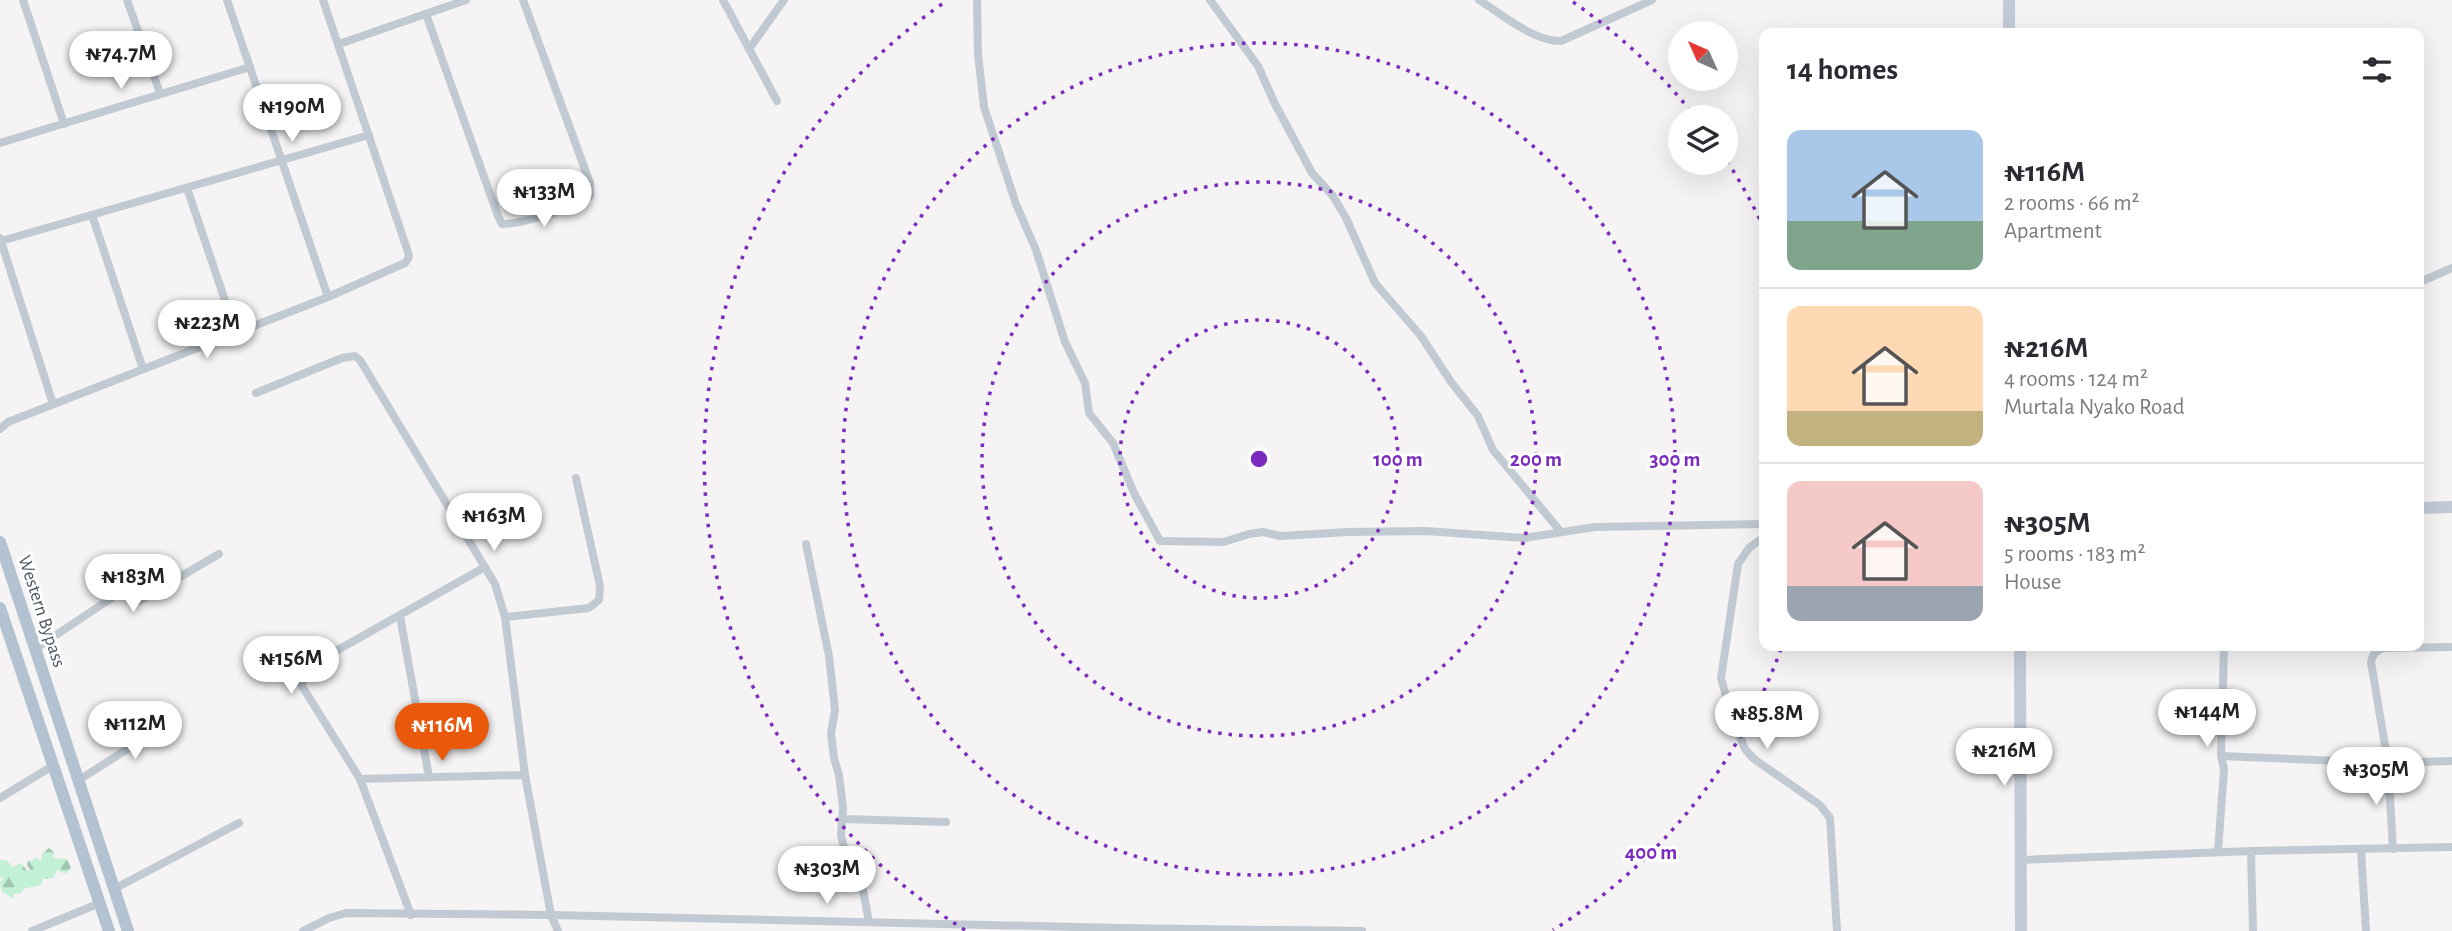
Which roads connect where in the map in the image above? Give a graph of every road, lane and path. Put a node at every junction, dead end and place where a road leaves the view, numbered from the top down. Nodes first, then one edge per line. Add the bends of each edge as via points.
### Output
1 (23, 0) edge
2 (127, 0) edge
3 (227, 0) edge
4 (323, 0) edge
5 (466, 0) edge
6 (523, 0) edge
7 (723, 0) edge
8 (784, 0) edge
9 (977, 0) edge
10 (1210, 0) edge
11 (1479, 0) edge
12 (1652, 0) edge
13 (2008, 0) edge
14 (426, 14) junction
15 (2009, 28) edge
16 (339, 44) junction
17 (749, 49) junction
18 (250, 67) junction
19 (160, 93) junction
20 (777, 101) dead end
21 (64, 124) junction
22 (369, 135) junction
23 (0, 143) edge
24 (282, 160) junction
25 (187, 188) junction
26 (92, 215) junction
27 (1, 239) edge
28 (2452, 268) edge
29 (2424, 280) edge
30 (328, 297) junction
31 (236, 333) junction
32 (143, 369) junction
33 (256, 393) dead end
34 (53, 404) junction
35 (0, 429) edge
36 (576, 478) dead end
37 (2452, 507) edge
38 (2424, 508) edge
39 (1759, 524) edge
40 (1561, 532) junction
41 (1759, 541) edge
42 (0, 542) edge
43 (806, 544) dead end
44 (219, 554) dead end
45 (485, 567) junction
46 (0, 608) edge
47 (400, 617) junction
48 (505, 617) junction
49 (2424, 647) edge
50 (2452, 647) edge
51 (35, 649) junction
52 (2020, 651) edge
53 (2224, 651) edge
54 (2377, 651) edge
55 (176, 718) dead end
56 (2221, 756) junction
57 (2452, 761) edge
58 (2388, 763) junction
59 (54, 765) junction
60 (525, 775) junction
61 (429, 778) junction
62 (360, 779) junction
63 (79, 780) junction
64 (0, 798) edge
65 (843, 819) junction
66 (946, 822) dead end
67 (239, 823) dead end
68 (2452, 847) edge
69 (2393, 849) junction
70 (2361, 850) junction
71 (2251, 851) junction
72 (2218, 852) junction
73 (2021, 860) junction
74 (114, 889) junction
75 (100, 903) junction
76 (411, 915) junction
77 (551, 915) junction
78 (869, 922) junction
79 (1120, 929) edge
80 (32, 931) edge
81 (109, 931) edge
82 (128, 931) edge
83 (303, 931) edge
84 (558, 931) edge
85 (1362, 931) edge
86 (1837, 931) edge
87 (2021, 931) edge
88 (2253, 931) edge
89 (2366, 931) edge

1 - 21 street
2 - 19 street
3 - 18 street
4 - 16 street
5 - 14 street
6 - 14 street via 590,183 590,196 516,224 502,224
7 - 17 street
8 - 17 street
9 - 40 street via 984,107 1065,342 1085,383 1089,413 1113,443 1160,541 1224,542 1263,532 1280,536 1426,531 1524,538
10 - 40 street via 1258,66 1312,173 1346,218 1375,283 1421,336 1478,416 1493,450
11 - 12 street via 1552,41
13 - 15 street
14 - 16 street
16 - 22 street
17 - 20 street
18 - 19 street
18 - 24 street
19 - 21 street
21 - 23 street
22 - 24 street
22 - 30 street via 409,257 398,267
24 - 25 street
24 - 30 street
25 - 26 street
25 - 31 street
26 - 27 street
26 - 32 street
27 - 34 street
28 - 29 street
30 - 31 street
31 - 32 street
32 - 34 street
33 - 45 street via 355,356
34 - 35 street
36 - 48 street via 600,586 599,600 589,608
37 - 38 street
39 - 40 street via 1595,527
41 - 86 street via 1738,564 1721,678 1745,749 1820,805 1830,818
42 - 51 main road, Western Bypass
43 - 65 street via 829,656 835,710 831,733
44 - 51 street via 139,601 122,591
45 - 47 street
45 - 48 street
46 - 59 main road, Western Bypass
47 - 61 street
47 - 62 street via 304,671 302,686
48 - 60 street
49 - 50 street
51 - 63 main road, Western Bypass
52 - 73 street
53 - 56 street
54 - 58 street via 2371,662
55 - 63 street
56 - 58 street
56 - 72 street
57 - 58 street
58 - 69 street
59 - 64 street
59 - 75 main road, Western Bypass
60 - 61 street
60 - 77 street
61 - 62 street
62 - 76 street
63 - 74 main road, Western Bypass
65 - 66 street
65 - 78 street via 841,836 863,890
67 - 74 street
68 - 69 street
69 - 70 street
70 - 71 street
70 - 89 street
71 - 72 street
71 - 88 street
72 - 73 street
73 - 87 street
74 - 82 main road, Western Bypass
75 - 80 street
75 - 81 main road, Western Bypass
76 - 77 street
76 - 83 street via 346,913
77 - 78 street
77 - 84 street
78 - 79 street
79 - 85 street

